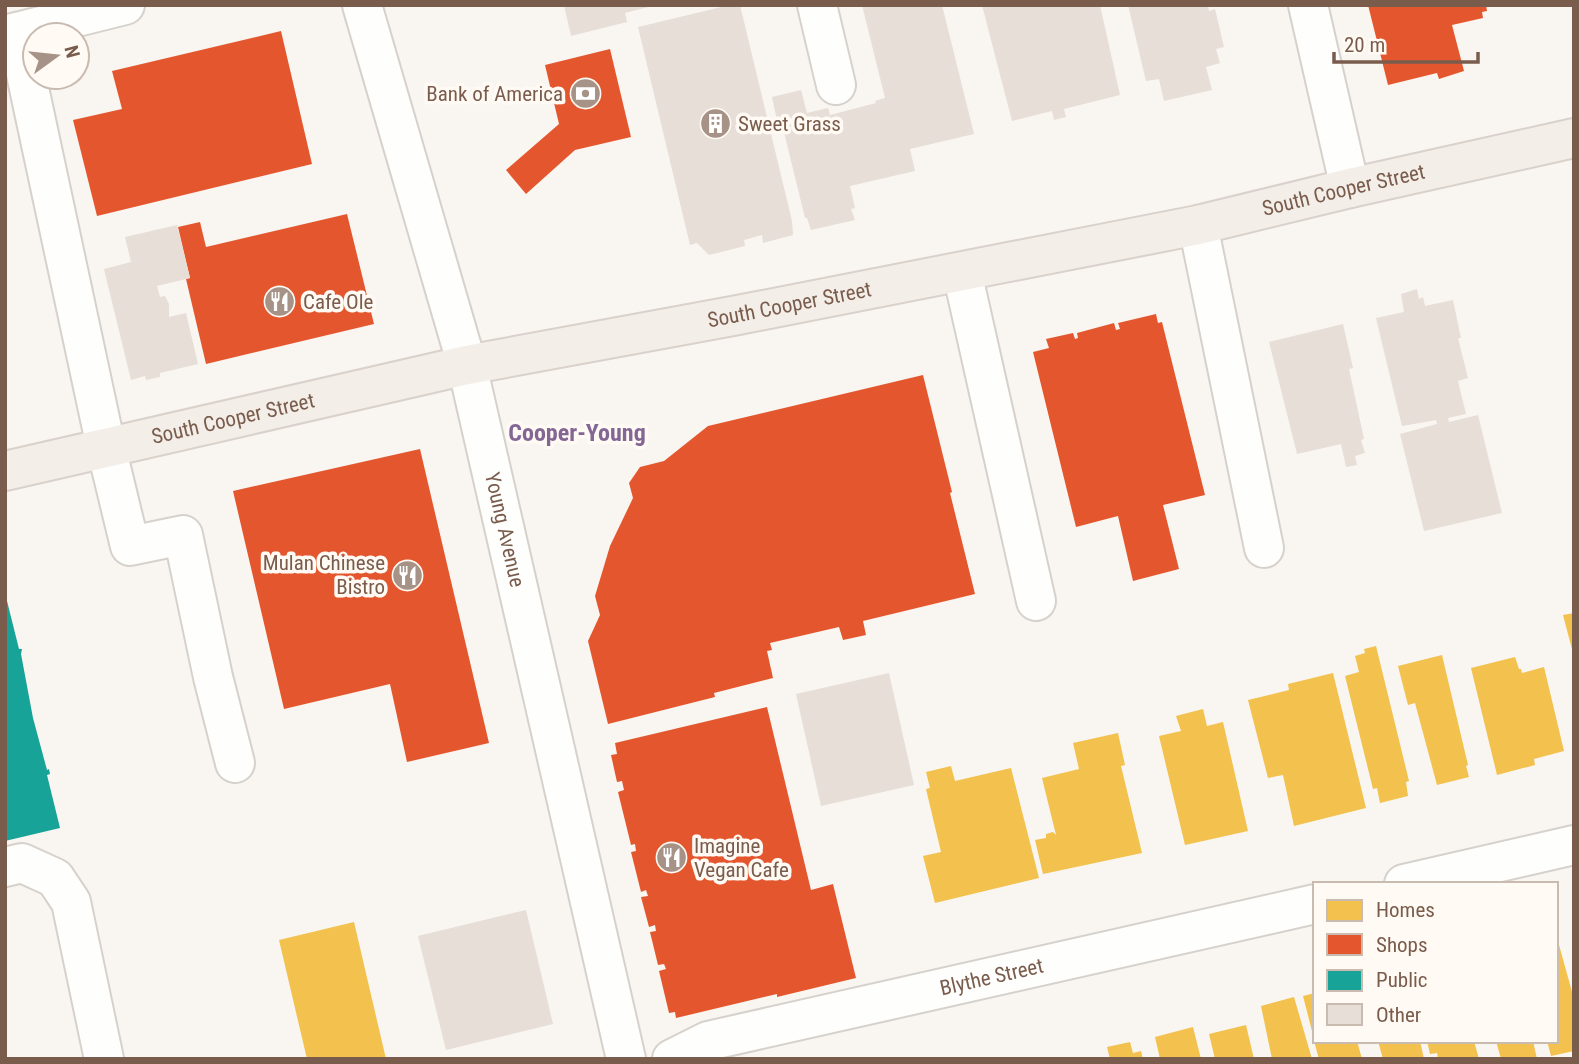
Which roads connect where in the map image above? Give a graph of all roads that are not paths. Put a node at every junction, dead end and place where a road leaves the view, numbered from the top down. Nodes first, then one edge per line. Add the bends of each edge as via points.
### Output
1 (125, 5) edge
2 (362, 5) edge
3 (817, 5) edge
4 (1308, 5) edge
5 (11, 34) edge
6 (836, 85) dead end
7 (1574, 138) edge
8 (1350, 188) junction
9 (1198, 225) junction
10 (962, 272) junction
11 (467, 365) junction
12 (106, 447) junction
13 (5, 471) edge
14 (1264, 548) dead end
15 (1036, 601) dead end
16 (235, 764) dead end
17 (1574, 845) edge
18 (5, 867) edge
19 (1414, 882) edge
20 (1313, 904) edge
21 (104, 1059) edge
22 (626, 1059) edge
23 (672, 1059) edge

1 - 5 street
2 - 11 street, Young Avenue
3 - 6 street
4 - 8 street
5 - 12 street
7 - 8 main road, South Cooper Street
8 - 9 main road, South Cooper Street
9 - 10 main road, South Cooper Street
9 - 14 street
10 - 11 main road, South Cooper Street
10 - 15 street
11 - 12 main road, South Cooper Street
11 - 22 street, Young Avenue
12 - 13 main road, South Cooper Street
12 - 16 street via 130,546 183,535
17 - 19 street
18 - 21 street via 22,863 55,878 71,902
20 - 23 street, Blythe Street via 708,1041

